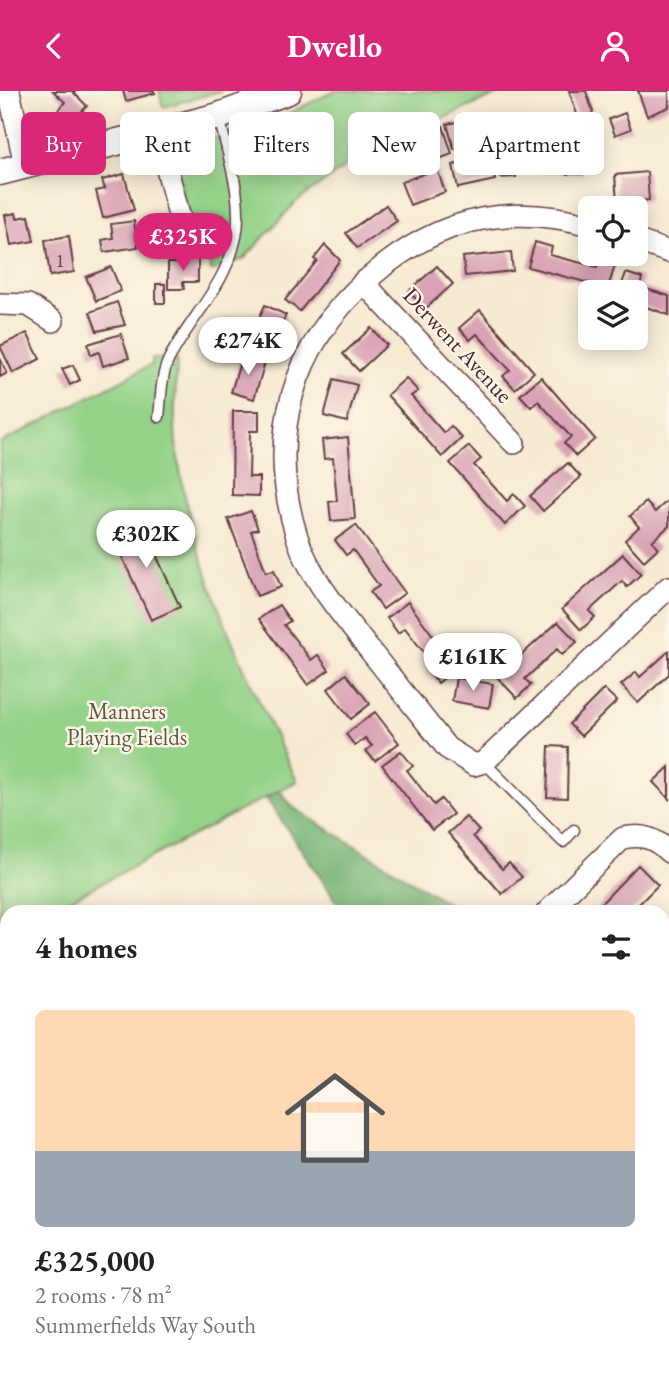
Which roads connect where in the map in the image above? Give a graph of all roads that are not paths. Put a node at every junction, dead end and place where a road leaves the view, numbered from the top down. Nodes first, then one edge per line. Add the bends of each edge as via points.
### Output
1 (9, 91) edge
2 (288, 91) edge
3 (219, 115) junction
4 (215, 116) edge
5 (120, 141) edge
6 (12, 169) edge
7 (161, 175) edge
8 (578, 223) edge
9 (184, 234) dead end
10 (648, 245) edge
11 (669, 252) edge
12 (363, 282) junction
13 (0, 303) edge
14 (53, 321) dead end
15 (159, 417) dead end
16 (514, 443) dead end
17 (669, 587) edge
18 (484, 762) junction
19 (575, 830) dead end
20 (669, 852) edge
21 (554, 905) edge

1 - 6 street
2 - 3 street
3 - 4 street
3 - 15 lane via 237,202 236,238 216,287 167,361
5 - 6 street
7 - 9 street via 164,200
8 - 12 street via 540,215 485,217 425,237 395,254
10 - 11 street
12 - 16 street, Derwent Avenue
12 - 18 street via 332,313 302,363 283,448 287,499 306,562 328,597 447,748 474,765
13 - 14 street via 28,305
17 - 18 street
18 - 19 lane via 563,842
20 - 21 street via 656,839 623,838

